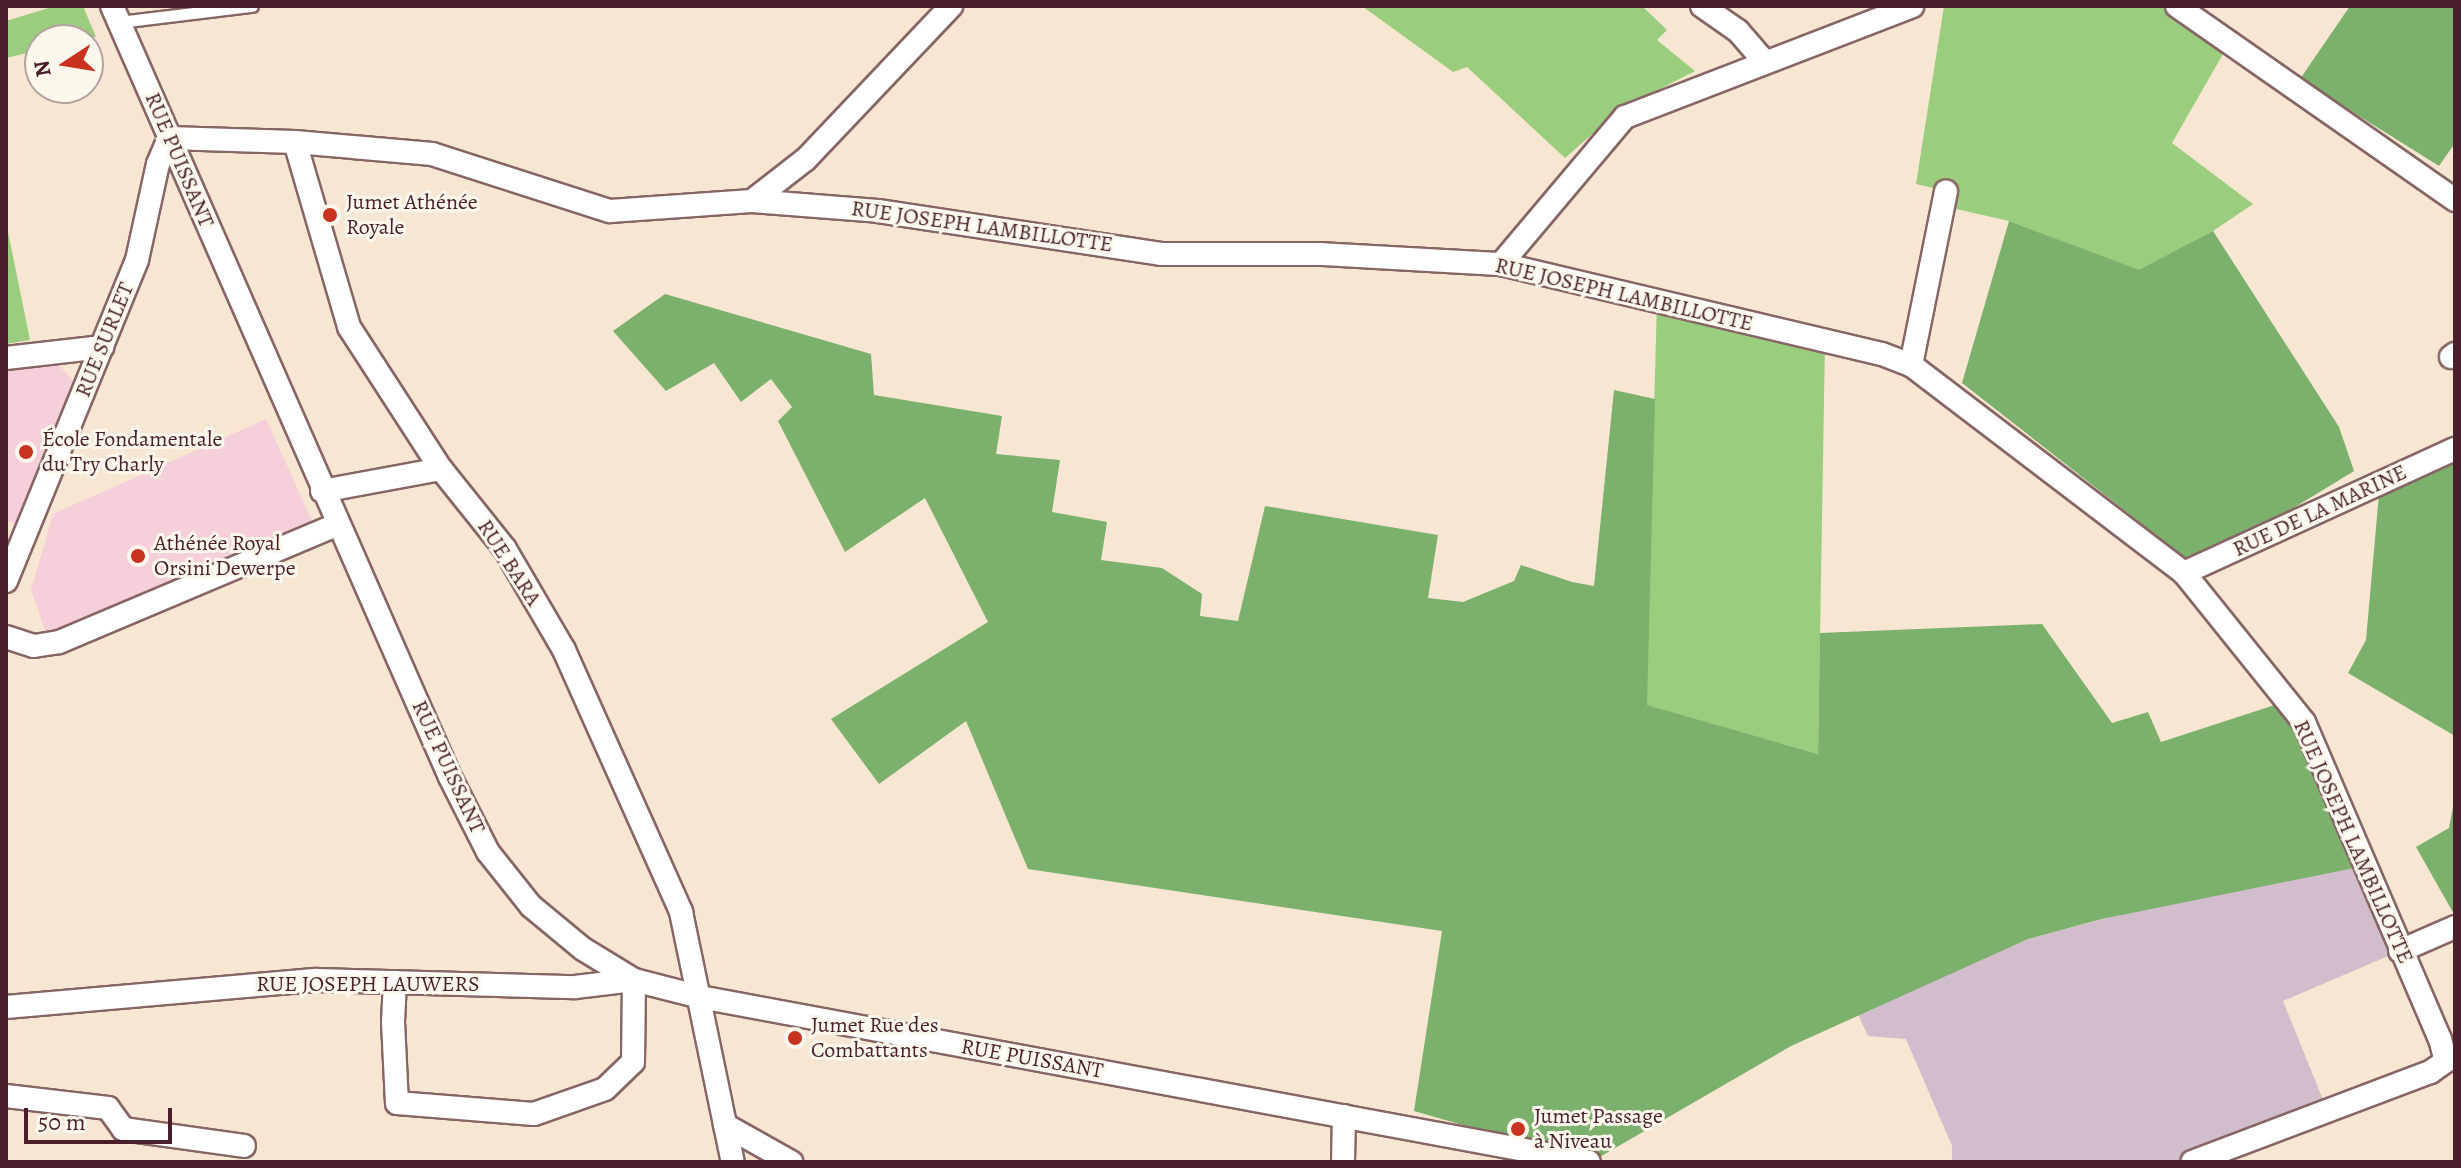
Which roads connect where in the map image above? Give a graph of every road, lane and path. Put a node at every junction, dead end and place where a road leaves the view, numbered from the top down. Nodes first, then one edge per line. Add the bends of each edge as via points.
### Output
1 (252, 6) edge
2 (951, 6) edge
3 (1702, 6) edge
4 (1912, 6) edge
5 (2177, 6) edge
6 (115, 14) edge
7 (1764, 61) junction
8 (169, 138) junction
9 (295, 142) junction
10 (1946, 191) dead end
11 (2455, 200) edge
12 (752, 201) junction
13 (1501, 264) junction
14 (102, 347) junction
15 (6, 358) edge
16 (1911, 365) junction
17 (2455, 449) edge
18 (441, 469) junction
19 (322, 491) junction
20 (338, 524) junction
21 (2184, 573) junction
22 (6, 581) edge
23 (6, 637) edge
24 (2455, 927) edge
25 (2400, 951) junction
26 (634, 980) junction
27 (395, 982) junction
28 (700, 997) junction
29 (6, 1007) edge
30 (2450, 1064) edge
31 (6, 1096) edge
32 (1344, 1116) junction
33 (725, 1125) junction
34 (244, 1146) dead end
35 (733, 1162) edge
36 (791, 1162) edge
37 (1343, 1162) edge
38 (1589, 1162) edge
39 (2192, 1162) edge

1 - 6 lane
2 - 12 street via 806,159
3 - 7 street via 1738,31
4 - 7 street
5 - 11 street
6 - 8 street, RUE PUISSANT
7 - 13 street via 1625,117
8 - 9 street, RUE JOSEPH LAMBILLOTTE
8 - 14 street, RUE SURLET via 158,164 137,260
8 - 19 street, RUE PUISSANT
9 - 12 street, RUE JOSEPH LAMBILLOTTE via 432,154 610,211
9 - 18 street, RUE BARA via 349,327
10 - 16 street
12 - 13 street, RUE JOSEPH LAMBILLOTTE via 878,211 1161,254 1321,254
13 - 16 street, RUE JOSEPH LAMBILLOTTE
14 - 15 street
14 - 22 street, RUE SURLET
16 - 21 street, RUE JOSEPH LAMBILLOTTE
17 - 21 street, RUE DE LA MARINE
18 - 19 street
18 - 28 street, RUE BARA via 505,549 564,650 681,912
19 - 20 street, RUE PUISSANT
20 - 23 street via 59,642 34,646
20 - 26 street, RUE PUISSANT via 488,852 531,906 583,949
21 - 25 street, RUE JOSEPH LAMBILLOTTE via 2304,722
24 - 25 street
25 - 30 street, RUE JOSEPH LAMBILLOTTE
26 - 27 street, RUE JOSEPH LAUWERS via 575,987
26 - 27 street via 633,1062 605,1089 534,1114 397,1103
26 - 28 street, RUE PUISSANT
27 - 29 street, RUE JOSEPH LAUWERS via 317,980
28 - 32 street, RUE PUISSANT
28 - 33 street, RUE BARA
30 - 39 street, RUE JOSEPH LAMBILLOTTE
31 - 34 street via 108,1108 123,1129
32 - 37 street
32 - 38 street, RUE PUISSANT
33 - 35 street, RUE BARA
33 - 36 street

